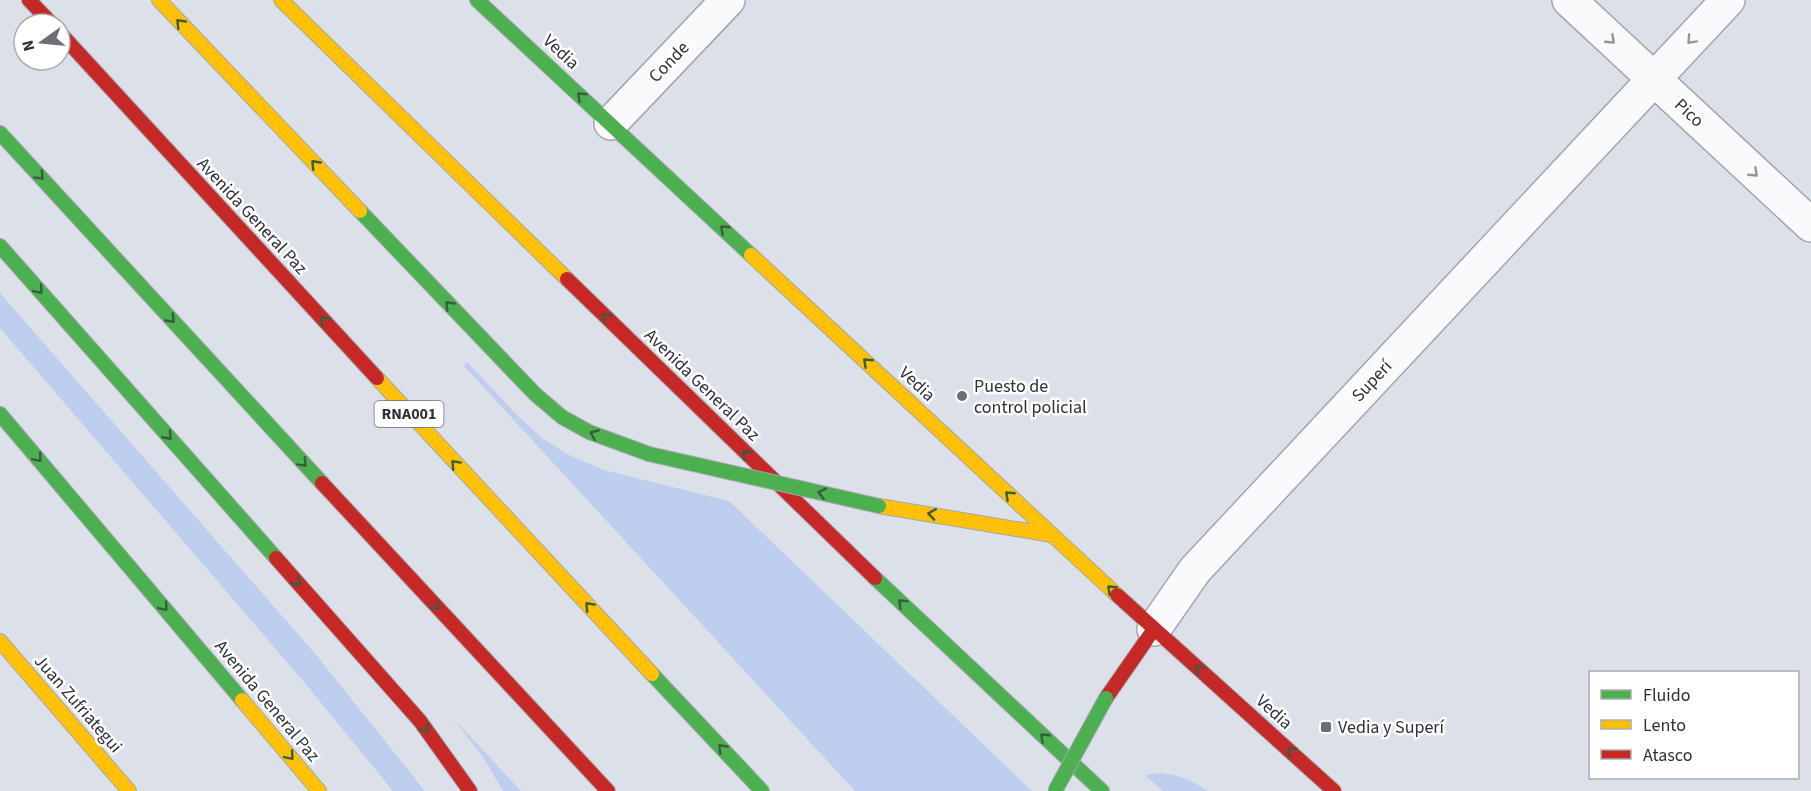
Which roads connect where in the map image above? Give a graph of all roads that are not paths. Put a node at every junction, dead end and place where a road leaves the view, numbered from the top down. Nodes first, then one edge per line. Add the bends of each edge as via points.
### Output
1 (30, 0) edge
2 (159, 0) edge
3 (281, 0) edge
4 (477, 0) edge
5 (728, 0) edge
6 (1569, 0) edge
7 (1728, 0) edge
8 (41, 12) edge
9 (72, 46) edge
10 (1654, 80) junction
11 (611, 123) junction
12 (0, 133) edge
13 (1811, 225) edge
14 (0, 246) edge
15 (0, 414) edge
16 (1052, 535) junction
17 (1154, 629) junction
18 (0, 641) edge
19 (129, 791) edge
20 (319, 791) edge
21 (470, 791) edge
22 (608, 791) edge
23 (762, 791) edge
24 (1055, 791) edge
25 (1102, 791) edge
26 (1334, 791) edge

1 - 8 main road
16 -> 2 main road, bridge via 879,506 649,454 589,432 562,417 535,394
25 -> 3 main road, Avenida General Paz via 858,563
11 -> 4 main road, Vedia
5 - 11 street, Conde
6 -> 10 street, Pico
7 -> 10 street, Superí
23 -> 9 main road, Avenida General Paz / RNA001
10 -> 13 street, Pico
10 - 17 street, Superí via 1194,570
16 -> 11 main road, Vedia
12 -> 22 main road
14 -> 21 main road via 420,721
15 -> 20 main road, Avenida General Paz
17 -> 16 main road, Vedia
17 - 24 main road, Superí, bridge via 1106,698
26 -> 17 main road, Vedia
18 - 19 main road, Juan Zufriategui

